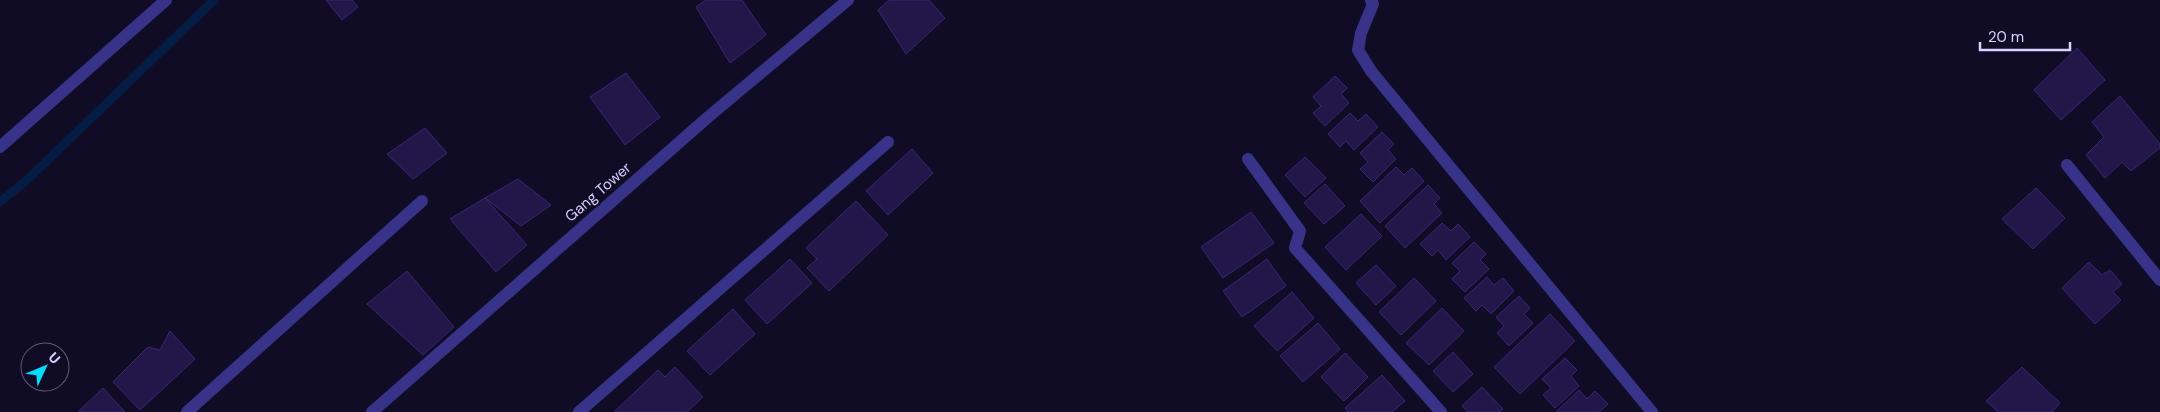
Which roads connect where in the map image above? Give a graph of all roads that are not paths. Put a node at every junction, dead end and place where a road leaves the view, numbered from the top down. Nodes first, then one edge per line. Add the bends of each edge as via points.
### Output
1 (166, 0) edge
2 (848, 0) edge
3 (1371, 0) edge
4 (888, 142) dead end
5 (0, 148) edge
6 (1248, 159) dead end
7 (2067, 165) dead end
8 (422, 201) dead end
9 (2160, 280) edge
10 (187, 412) edge
11 (372, 412) edge
12 (579, 412) edge
13 (1441, 412) edge
14 (1652, 412) edge

1 - 5 street
2 - 11 street, Gang Tower via 699,125
3 - 14 street via 1373,4 1361,32 1358,50 1371,72
4 - 12 street
6 - 13 street via 1300,231 1295,248
7 - 9 street
8 - 10 street

